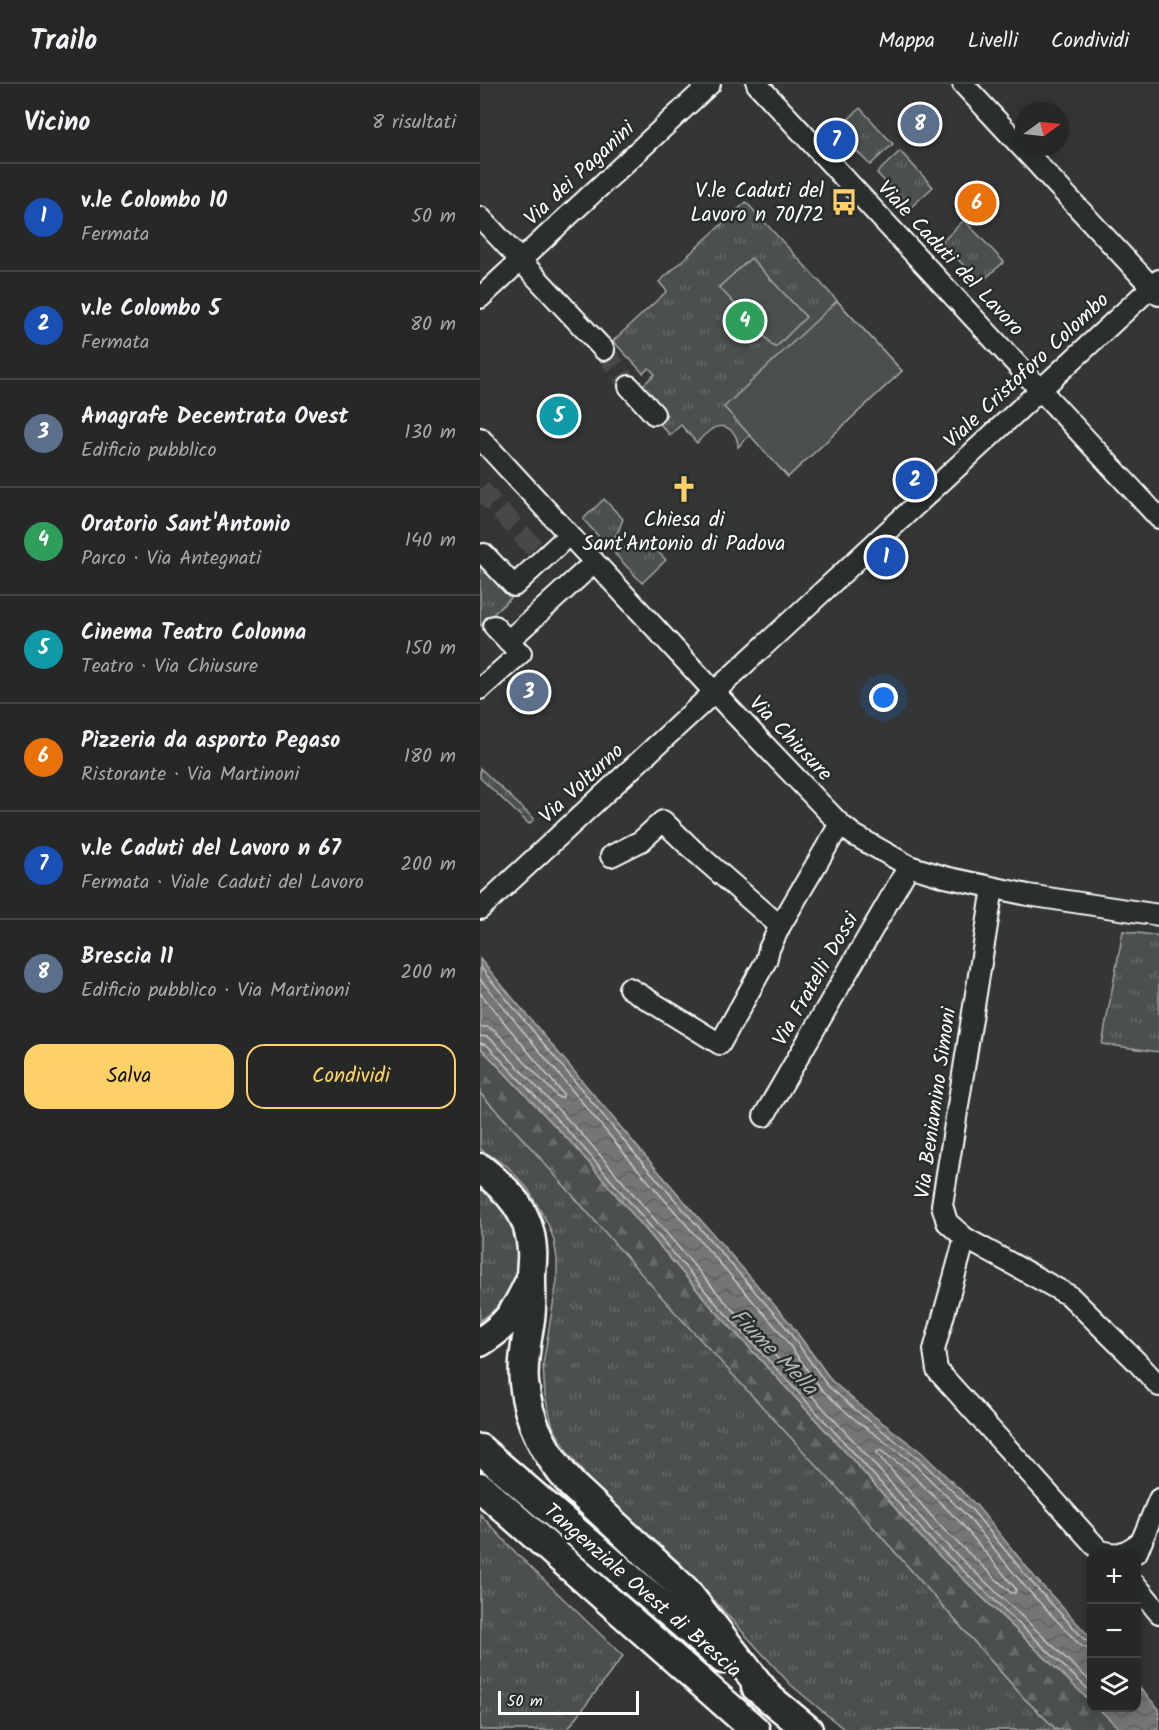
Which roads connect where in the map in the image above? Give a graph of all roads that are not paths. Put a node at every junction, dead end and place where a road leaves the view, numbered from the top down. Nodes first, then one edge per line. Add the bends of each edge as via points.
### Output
1 (710, 84) edge
2 (758, 84) edge
3 (963, 84) edge
4 (480, 217) edge
5 (520, 260) junction
6 (1157, 287) edge
7 (480, 298) edge
8 (604, 350) tunnel mouth
9 (629, 386) tunnel mouth
10 (1040, 390) junction
11 (654, 414) dead end
12 (480, 438) edge
13 (1159, 518) edge
14 (560, 543) dead end
15 (484, 554) dead end
16 (585, 571) dead end
17 (494, 626) dead end
18 (516, 649) junction
19 (480, 689) edge
20 (715, 693) junction
21 (840, 824) junction
22 (611, 856) dead end
23 (909, 866) junction
24 (993, 888) junction
25 (480, 909) edge
26 (1159, 915) edge
27 (780, 926) junction
28 (629, 988) dead end
29 (764, 1116) dead end
30 (480, 1168) edge
31 (965, 1238) junction
32 (531, 1278) junction
33 (480, 1342) edge
34 (1159, 1386) edge
35 (480, 1449) edge
36 (480, 1487) edge
37 (1159, 1498) edge
38 (1139, 1548) edge
39 (1141, 1590) edge
40 (1159, 1613) edge
41 (770, 1699) junction
42 (754, 1730) edge
43 (808, 1730) edge

1 - 5 street, Via dei Paganini
2 - 10 street, Viale Caduti del Lavoro
3 - 6 street
4 - 5 street
5 - 7 street, Via dei Paganini
5 - 8 street
6 - 10 street, Viale Cristoforo Colombo
9 - 11 street
10 - 13 street, Viale Caduti del Lavoro
10 - 20 street, Viale Cristoforo Colombo
12 - 20 street, Via Chiusure
14 - 15 street via 514,586
16 - 18 street
17 - 18 street
18 - 19 street
20 - 21 street, Via Chiusure
20 - 25 street, Via Volturno
21 - 23 street, Via Chiusure
21 - 27 street
22 - 27 street via 641,842 663,820
23 - 24 street, Via Chiusure
23 - 29 street, Via Fratelli Dossi
24 - 26 street, Via Chiusure
24 - 31 street, Via Beniamino Simoni via 942,1205 947,1222
27 - 28 street via 766,961 720,1044
30 - 32 highway via 520,1207 530,1229
31 - 34 street, Via Beniamino Simoni via 1070,1296
31 - 38 street via 934,1350 937,1370 1099,1550 1112,1554
32 - 33 highway via 509,1319
32 - 41 highway via 524,1380 531,1420 544,1448 572,1485 685,1590
35 - 41 highway, Tangenziale Ovest di Brescia
36 - 42 highway, Tangenziale Ovest di Brescia
37 - 38 street
39 - 40 street
41 - 43 highway, Tangenziale Ovest di Brescia

